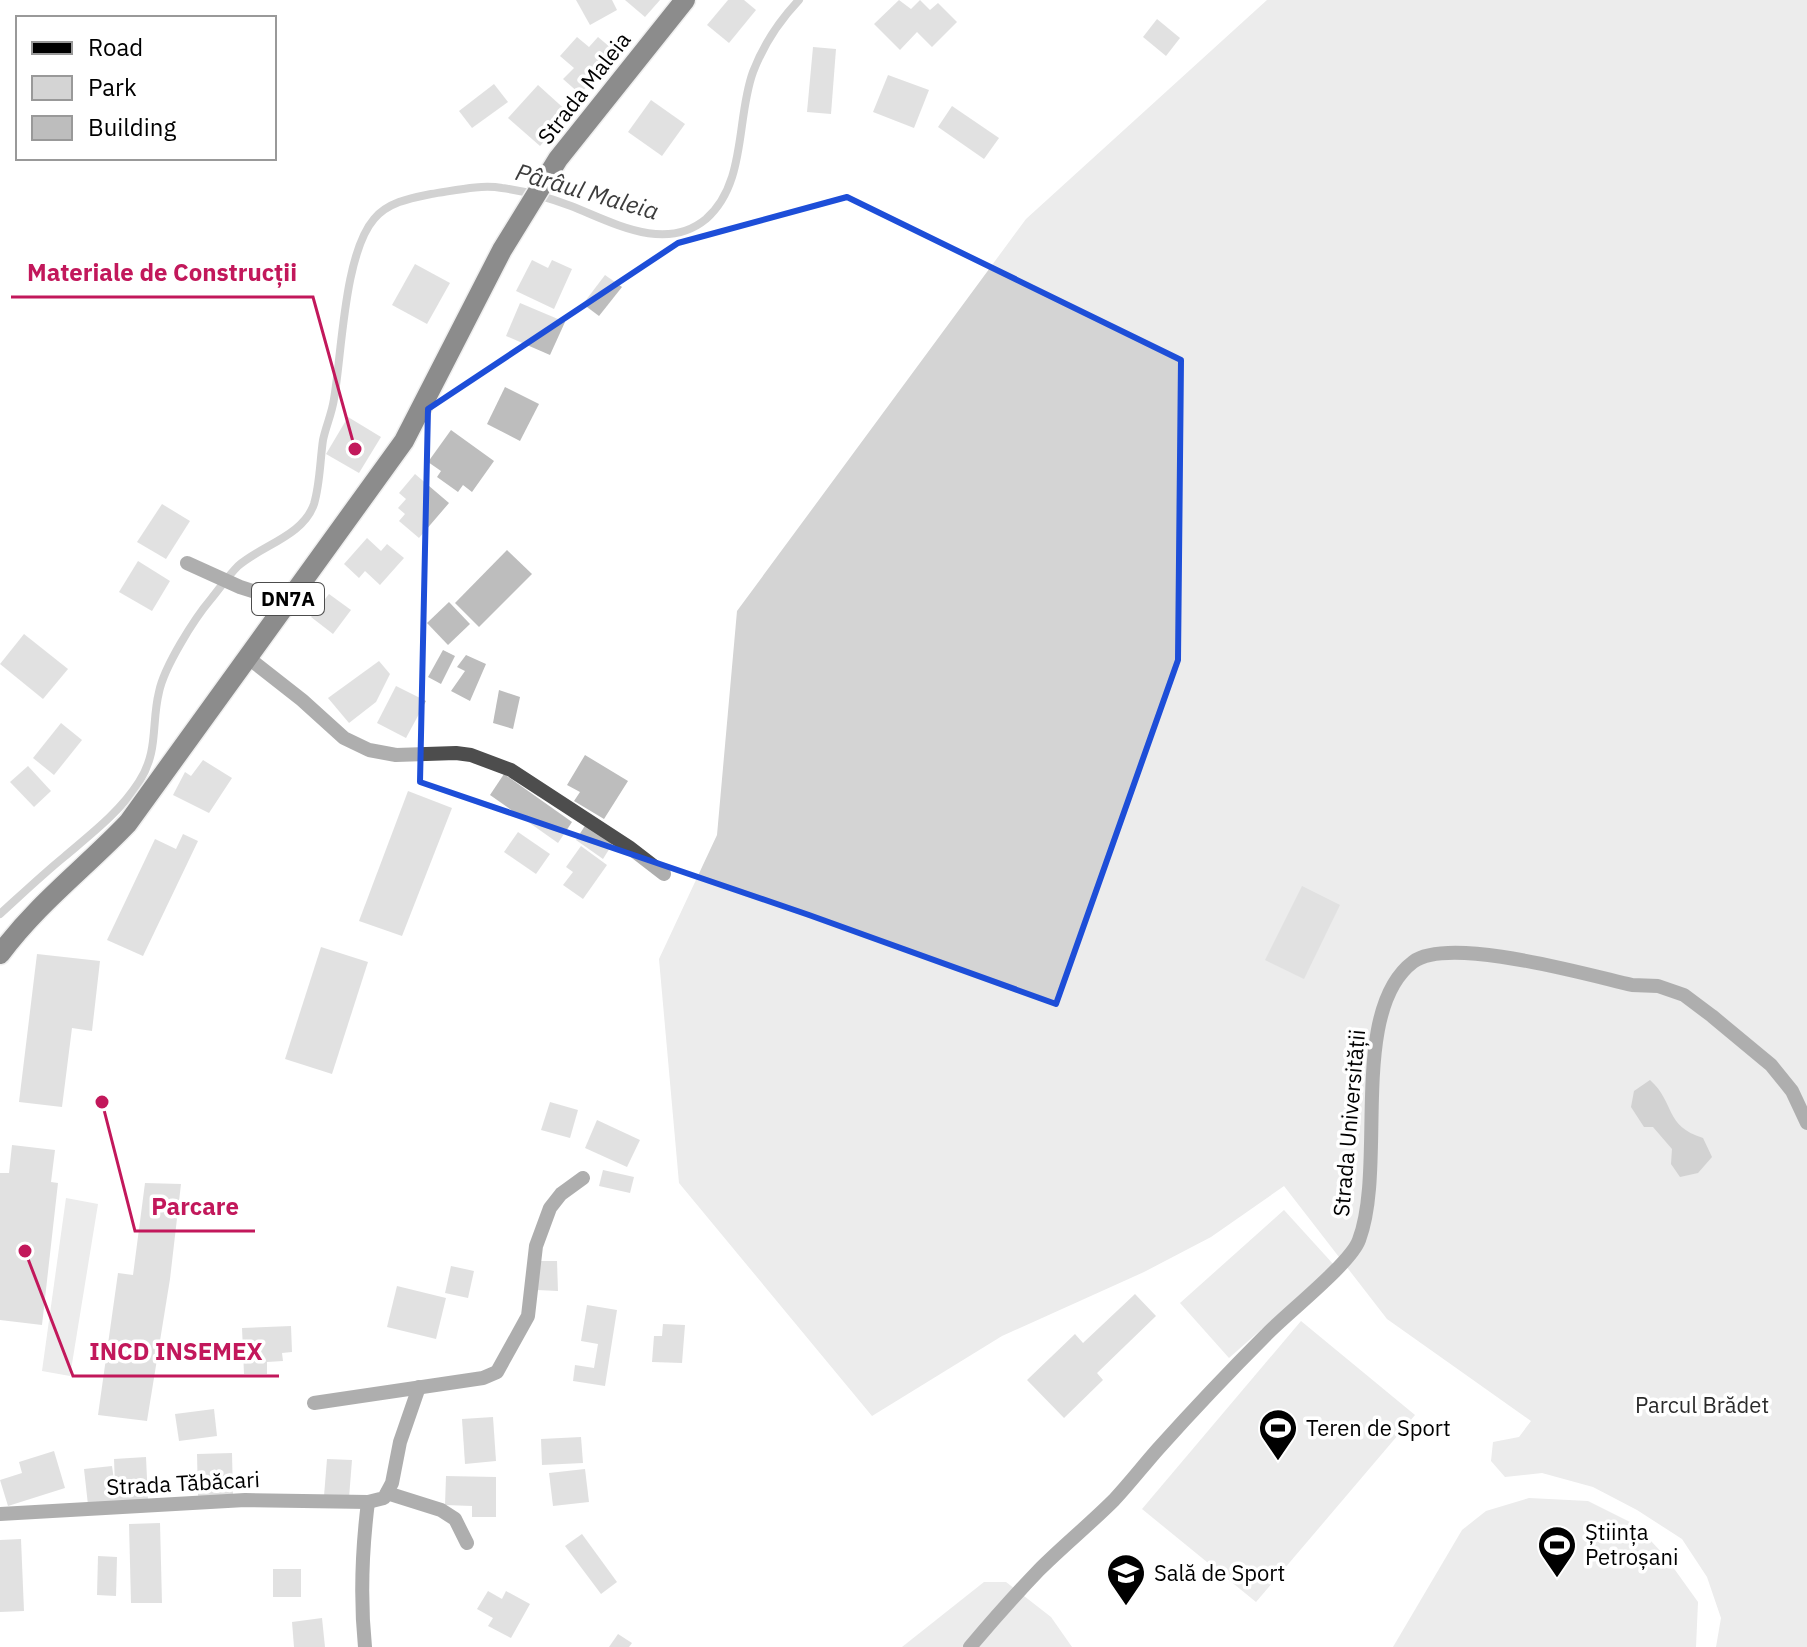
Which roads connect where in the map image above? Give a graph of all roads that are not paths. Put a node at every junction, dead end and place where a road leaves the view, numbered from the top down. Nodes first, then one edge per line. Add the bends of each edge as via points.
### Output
1 (685, 0) edge
2 (187, 563) dead end
3 (286, 602) junction
4 (246, 656) junction
5 (664, 874) dead end
6 (0, 954) edge
7 (1807, 1123) edge
8 (583, 1178) dead end
9 (419, 1387) junction
10 (314, 1403) dead end
11 (387, 1493) junction
12 (368, 1502) junction
13 (0, 1514) edge
14 (467, 1543) dead end
15 (365, 1647) edge
16 (970, 1647) edge

1 - 3 main road, Strada Maleia / DN7A via 558,159 502,250 404,441
2 - 3 street
3 - 4 main road, DN7A
4 - 5 street via 344,738 369,750 396,755 456,753 511,770
4 - 6 main road, DN7A via 128,823 24,921
7 - 16 street, Strada Universității via 1792,1091 1771,1065 1684,995 1478,952 1432,954 1414,961 1390,986 1381,1011 1366,1212 1358,1243 1213,1388 1115,1499 1038,1571
8 - 9 street via 550,1208 536,1246 528,1316 497,1372
9 - 10 street
9 - 11 street
11 - 12 street, Strada Tăbăcari
11 - 14 street via 441,1510 455,1519
12 - 13 street, Strada Tăbăcari via 245,1500
12 - 15 street via 361,1609

